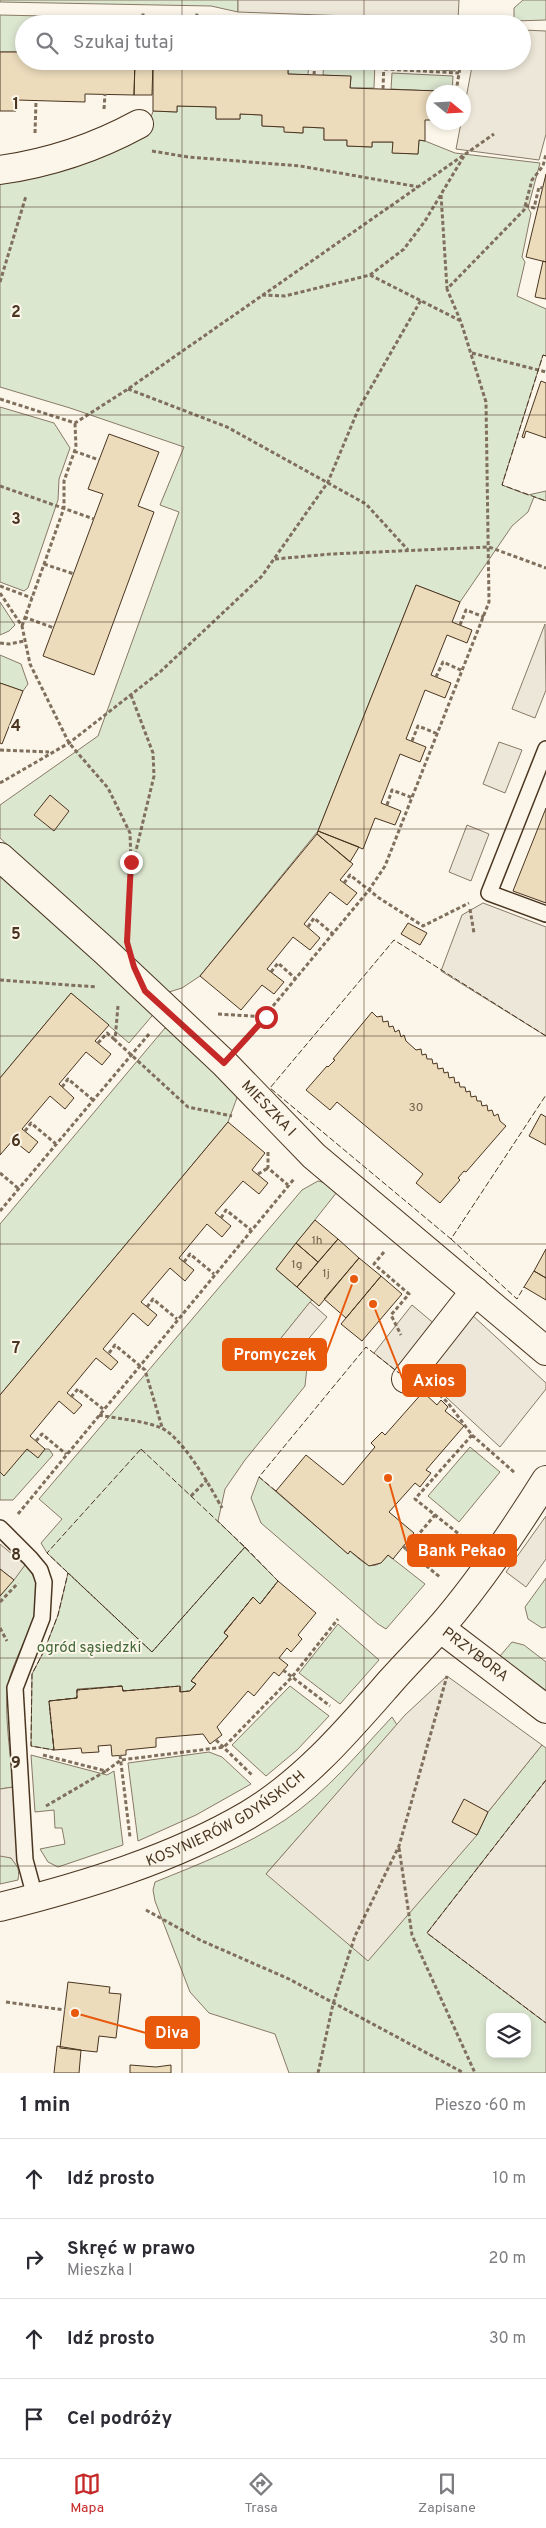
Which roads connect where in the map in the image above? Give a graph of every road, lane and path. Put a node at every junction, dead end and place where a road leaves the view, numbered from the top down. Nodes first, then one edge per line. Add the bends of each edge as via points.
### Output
1 (314, 70) edge
2 (384, 70) joint
3 (460, 70) edge
4 (459, 73) junction
5 (314, 75) dead end
6 (457, 85) edge
7 (383, 89) dead end
8 (139, 124) dead end
9 (494, 134) dead end
10 (151, 151) dead end
11 (464, 154) junction
12 (546, 154) edge
13 (35, 165) junction
14 (0, 170) edge
15 (419, 187) junction
16 (543, 188) dead end
17 (441, 193) junction
18 (525, 205) junction
19 (370, 275) junction
20 (0, 282) edge
21 (447, 289) junction
22 (262, 295) junction
23 (421, 300) junction
24 (461, 322) junction
25 (472, 353) junction
26 (546, 372) edge
27 (128, 390) junction
28 (0, 399) edge
29 (75, 423) junction
30 (74, 451) junction
31 (99, 460) dead end
32 (328, 482) junction
33 (0, 486) edge
34 (64, 508) junction
35 (94, 519) dead end
36 (489, 547) junction
37 (408, 550) junction
38 (274, 559) junction
39 (44, 564) junction
40 (546, 568) edge
41 (74, 574) dead end
42 (0, 586) edge
43 (0, 593) edge
44 (32, 598) junction
45 (24, 617) junction
46 (484, 617) junction
47 (460, 625) dead end
48 (22, 626) junction
49 (54, 628) dead end
50 (24, 641) junction
51 (0, 643) edge
52 (463, 671) junction
53 (436, 677) dead end
54 (131, 695) junction
55 (438, 734) junction
56 (412, 741) dead end
57 (69, 743) junction
58 (546, 749) edge
59 (0, 750) edge
60 (51, 752) junction
61 (0, 783) edge
62 (413, 798) junction
63 (387, 805) dead end
64 (0, 857) edge
65 (131, 871) junction
66 (344, 883) dead end
67 (369, 890) junction
68 (489, 893) junction
69 (467, 904) junction
70 (546, 914) edge
71 (308, 928) dead end
72 (127, 933) dead end
73 (474, 933) dead end
74 (333, 934) junction
75 (271, 972) dead end
76 (121, 978) junction
77 (296, 979) junction
78 (0, 980) edge
79 (169, 1012) junction
80 (115, 1040) junction
81 (98, 1043) dead end
82 (132, 1054) junction
83 (224, 1063) junction
84 (62, 1087) dead end
85 (251, 1092) junction
86 (93, 1100) junction
87 (233, 1116) junction
88 (240, 1123) dead end
89 (25, 1131) dead end
90 (56, 1144) junction
91 (268, 1150) dead end
92 (314, 1156) junction
93 (268, 1168) junction
94 (0, 1173) edge
95 (258, 1174) dead end
96 (288, 1185) junction
97 (19, 1189) junction
98 (0, 1211) edge
99 (220, 1218) dead end
100 (251, 1230) junction
101 (184, 1262) dead end
102 (214, 1274) junction
103 (476, 1291) junction
104 (147, 1307) dead end
105 (177, 1319) junction
106 (546, 1351) edge
107 (109, 1353) dead end
108 (139, 1365) junction
109 (406, 1378) dead end
110 (72, 1397) dead end
111 (103, 1409) junction
112 (99, 1415) junction
113 (162, 1427) junction
114 (472, 1435) dead end
115 (36, 1441) dead end
116 (66, 1454) junction
117 (515, 1473) dead end
118 (207, 1480) junction
119 (546, 1480) edge
120 (191, 1496) dead end
121 (222, 1508) dead end
122 (435, 1515) dead end
123 (2, 1530) edge
124 (441, 1578) dead end
125 (338, 1619) dead end
126 (440, 1628) junction
127 (408, 1662) joint
128 (284, 1670) dead end
129 (292, 1676) junction
130 (447, 1676) dead end
131 (330, 1707) dead end
132 (546, 1709) edge
133 (216, 1740) dead end
134 (224, 1747) junction
135 (38, 1754) dead end
136 (120, 1756) dead end
137 (120, 1760) junction
138 (106, 1771) junction
139 (255, 1778) dead end
140 (41, 1809) dead end
141 (399, 1846) junction
142 (135, 1865) junction
143 (35, 1897) junction
144 (146, 1910) dead end
145 (1, 1912) edge
146 (6, 2002) dead end
147 (333, 2004) junction
148 (65, 2010) dead end
149 (318, 2073) edge
150 (464, 2073) edge
151 (474, 2073) edge

1 - 5 path
2 - 4 path
2 - 7 path
3 - 4 path
4 - 6 path
8 - 13 street via 104,143
9 - 11 path
10 - 15 path via 300,166
11 - 15 path
11 - 17 path
12 - 18 path via 543,166 532,180
13 - 14 street
13 - 20 path
15 - 22 path
16 - 18 path via 538,187 534,208
17 - 19 path via 404,249
17 - 21 path
18 - 21 path via 524,210
19 - 22 path via 285,296
19 - 23 path
21 - 24 path
22 - 27 path
23 - 24 path
23 - 32 path via 358,410
24 - 25 path
25 - 26 path
25 - 36 path via 486,402
27 - 29 path
27 - 32 path via 227,427
28 - 29 path
29 - 30 path
30 - 31 path
30 - 34 path via 64,481
32 - 37 path via 366,504
32 - 38 path
33 - 34 path
34 - 35 path
34 - 39 path
36 - 37 path
36 - 40 path
36 - 46 path via 490,602
37 - 38 path
38 - 54 path via 255,583
39 - 41 path
39 - 44 path
42 - 44 path
43 - 48 path
44 - 45 path
45 - 48 path
45 - 49 path
46 - 47 path via 466,610
46 - 52 path
48 - 50 path
50 - 51 path
50 - 57 path via 30,664
52 - 53 path via 442,662
52 - 55 path
54 - 57 path
54 - 65 path via 153,753 154,776
55 - 56 path via 418,726
55 - 62 path
57 - 60 path
57 - 65 path via 112,795 130,833
58 - 68 lane
59 - 60 path
60 - 61 path
62 - 63 path via 392,790
62 - 67 path via 385,866
64 - 76 street, MIESZKA I
65 - 72 path
66 - 67 path via 350,875
67 - 69 path via 423,926
67 - 74 path
68 - 69 path
68 - 70 lane
69 - 73 path
71 - 74 path via 314,918
74 - 77 path
75 - 77 path via 278,963
76 - 78 path
76 - 79 street, MIESZKA I
76 - 80 path
77 - 83 path
79 - 82 path
79 - 83 street, MIESZKA I
80 - 81 path via 107,1033
80 - 82 path
82 - 86 path
82 - 87 path via 188,1107
83 - 85 street, MIESZKA I
84 - 86 path via 68,1079
85 - 87 path
85 - 92 street, MIESZKA I
86 - 90 path
87 - 88 path
89 - 90 path via 31,1123
90 - 97 path
91 - 93 path
92 - 96 path
92 - 103 street, MIESZKA I
93 - 95 path
93 - 96 path
94 - 97 path
96 - 100 path
97 - 98 path
99 - 100 path via 226,1210
100 - 102 path
101 - 102 path via 190,1254
102 - 105 path
103 - 106 street, MIESZKA I
103 - 109 street
104 - 105 path via 153,1299
105 - 108 path
107 - 108 path via 115,1345
108 - 111 path
108 - 113 path via 145,1370
110 - 111 path via 78,1389
111 - 112 path
112 - 113 path
112 - 116 path
113 - 118 path via 184,1448
114 - 117 path
115 - 116 path via 42,1434
116 - 123 path
118 - 120 path
118 - 121 path
119 - 126 street via 495,1556
122 - 124 path via 404,1548
123 - 143 lane via 35,1564 44,1582 42,1618 14,1688 25,1860
125 - 129 path
126 - 127 street, PRZYBORA
126 - 132 street, PRZYBORA
127 - 142 street, KOSYNIERÓW GDYŃSKICH via 335,1744 297,1780 250,1814 218,1831
128 - 129 path
129 - 131 path
129 - 134 path
130 - 141 path
133 - 134 path
134 - 137 path
134 - 139 path
135 - 138 path
136 - 137 path
137 - 138 path
137 - 142 path
138 - 140 path
141 - 147 path via 355,1936
141 - 151 path via 412,1935
142 - 143 street, KOSYNIERÓW GDYŃSKICH
143 - 145 street, KOSYNIERÓW GDYŃSKICH
144 - 147 path via 200,1940 289,1980
146 - 148 path
147 - 149 path
147 - 150 path

